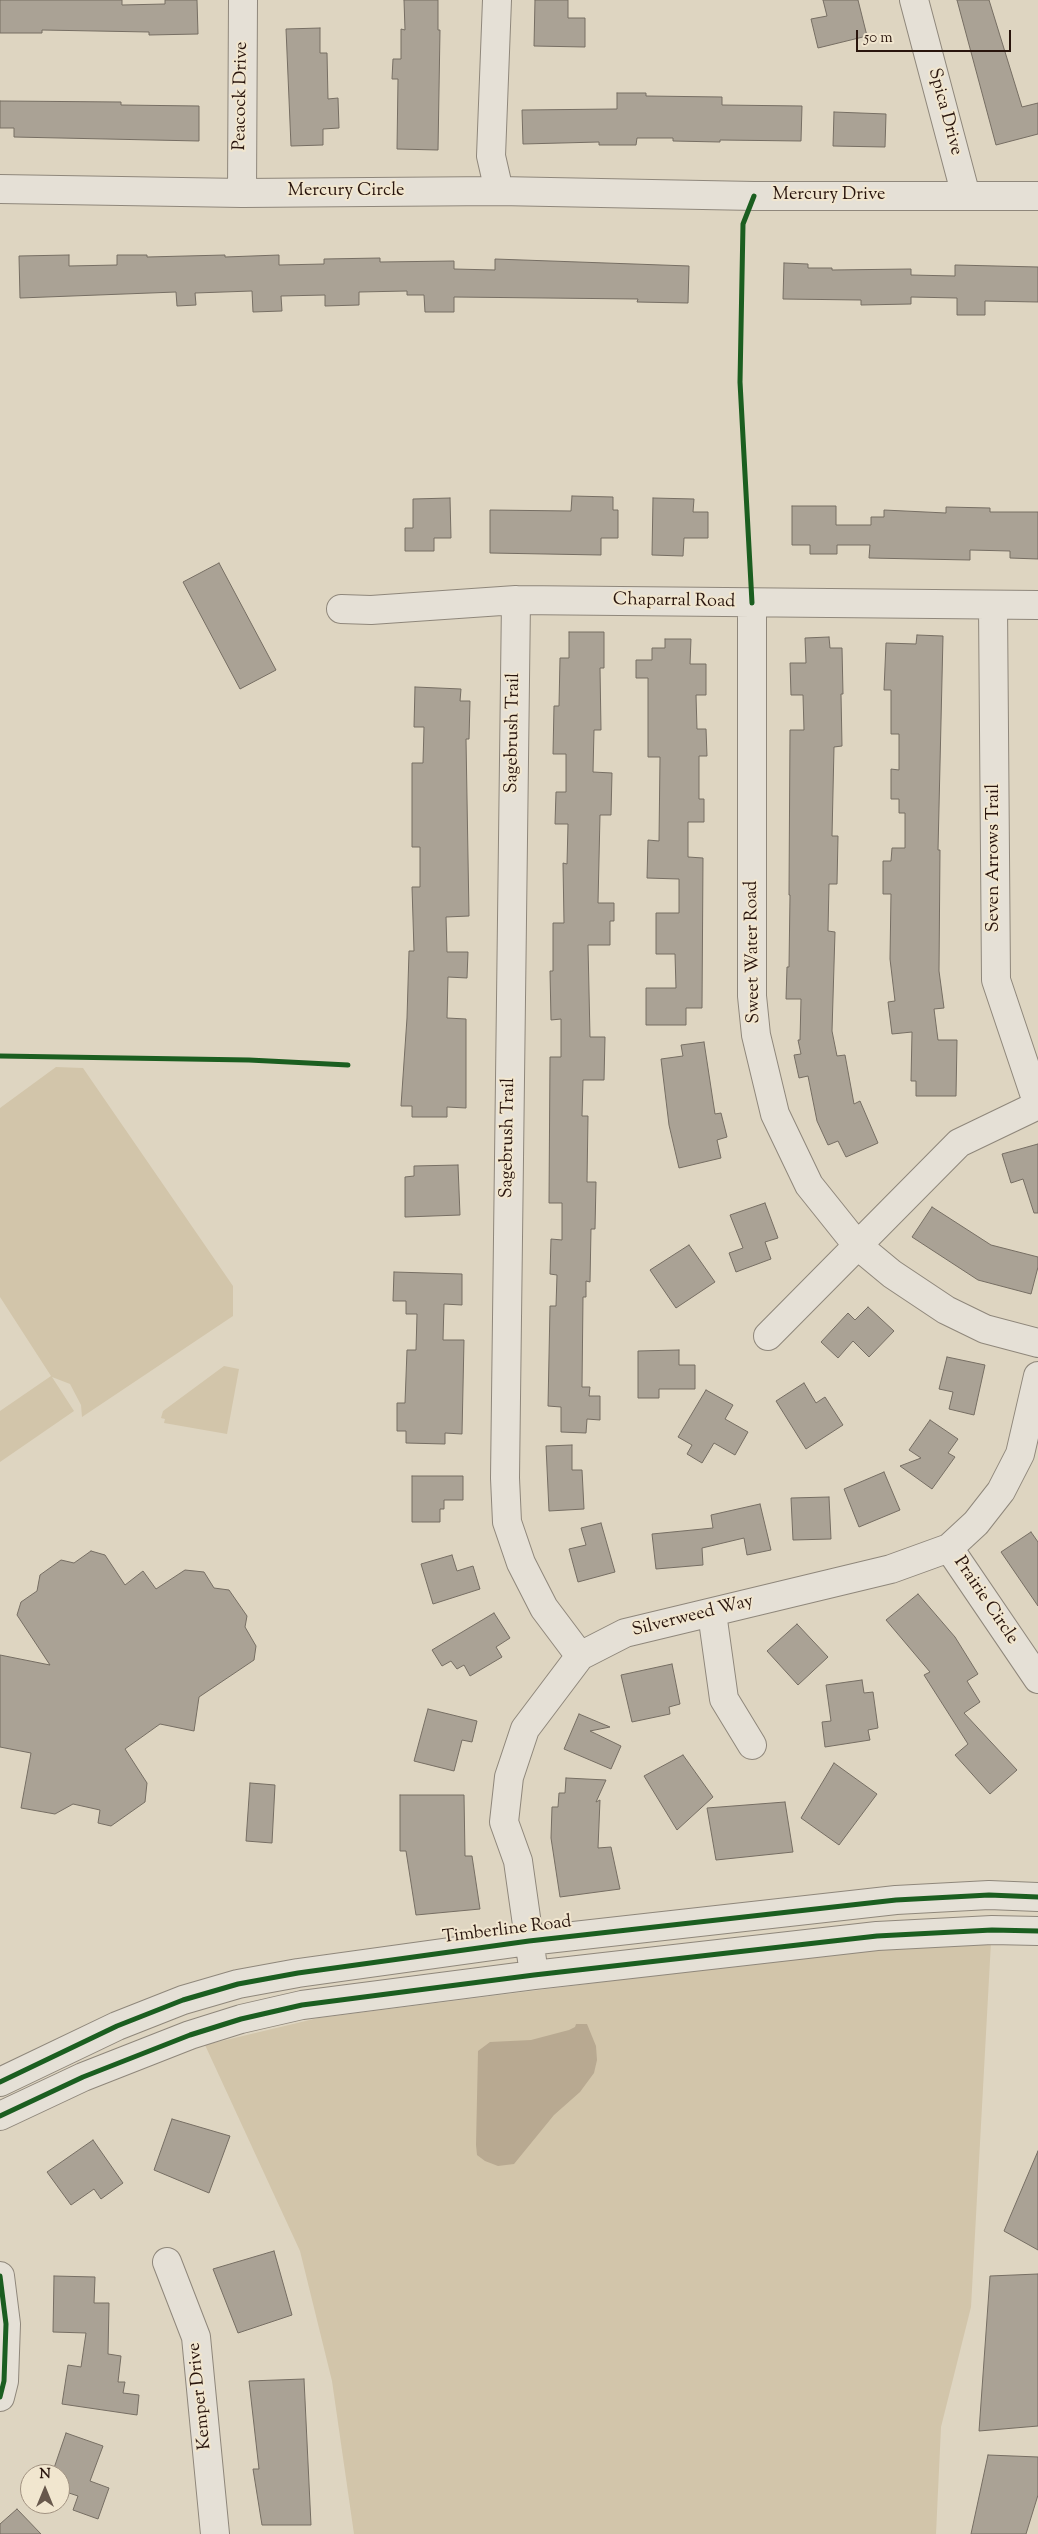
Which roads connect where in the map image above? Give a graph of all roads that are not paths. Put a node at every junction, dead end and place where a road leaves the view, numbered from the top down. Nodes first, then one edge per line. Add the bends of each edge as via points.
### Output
1 (243, 0) edge
2 (497, 0) edge
3 (914, 0) edge
4 (0, 189) edge
5 (499, 191) junction
6 (242, 193) junction
7 (966, 196) junction
8 (1038, 196) edge
9 (516, 600) junction
10 (752, 603) junction
11 (994, 605) junction
12 (1038, 605) edge
13 (341, 609) dead end
14 (1038, 1105) edge
15 (857, 1245) junction
16 (768, 1336) dead end
17 (1038, 1343) edge
18 (1038, 1376) edge
19 (949, 1548) junction
20 (712, 1612) junction
21 (580, 1656) junction
22 (1038, 1679) edge
23 (752, 1745) dead end
24 (1038, 1897) edge
25 (1038, 1931) edge
26 (529, 1941) junction
27 (534, 1975) junction
28 (0, 2082) edge
29 (0, 2116) edge
30 (167, 2262) dead end
31 (0, 2276) edge
32 (0, 2397) edge
33 (215, 2534) edge

1 - 6 street, Peacock Drive
2 - 5 street via 491,156
3 - 7 street, Spica Drive
4 - 6 street, Mercury Circle
5 - 6 street, Mercury Circle
5 - 7 street, Mercury Drive
7 - 8 street, Mercury Drive
9 - 10 street, Chaparral Road
9 - 13 street, Chaparral Road via 371,610
9 - 21 street, Sagebrush Trail via 507,1522 521,1563 544,1608
10 - 11 street, Chaparral Road
10 - 15 street, Sweet Water Road via 752,996 756,1035 775,1114 791,1151 809,1185
11 - 12 street, Chaparral Road
11 - 14 street, Seven Arrows Trail via 996,980
14 - 15 street via 958,1143
15 - 16 street
15 - 17 street, Sweet Water Road via 892,1274 946,1310 986,1329
18 - 19 street, Silverweed Way via 1020,1454 1002,1490 976,1523
19 - 20 street, Silverweed Way via 891,1570
19 - 22 street, Prairie Circle
20 - 21 street, Silverweed Way via 625,1633
20 - 23 street via 724,1699
21 - 26 street, Silverweed Way via 525,1729 509,1777 504,1822 518,1861
24 - 26 street, Timberline Road via 989,1895 896,1900
25 - 27 street via 877,1936
26 - 27 street, Silverweed Way
26 - 28 street, Timberline Road via 238,1984 184,2000 117,2026
27 - 29 street via 302,2005 241,2019 190,2034 83,2077
30 - 33 street, Kemper Drive via 196,2337
31 - 32 street via 6,2324 4,2381

